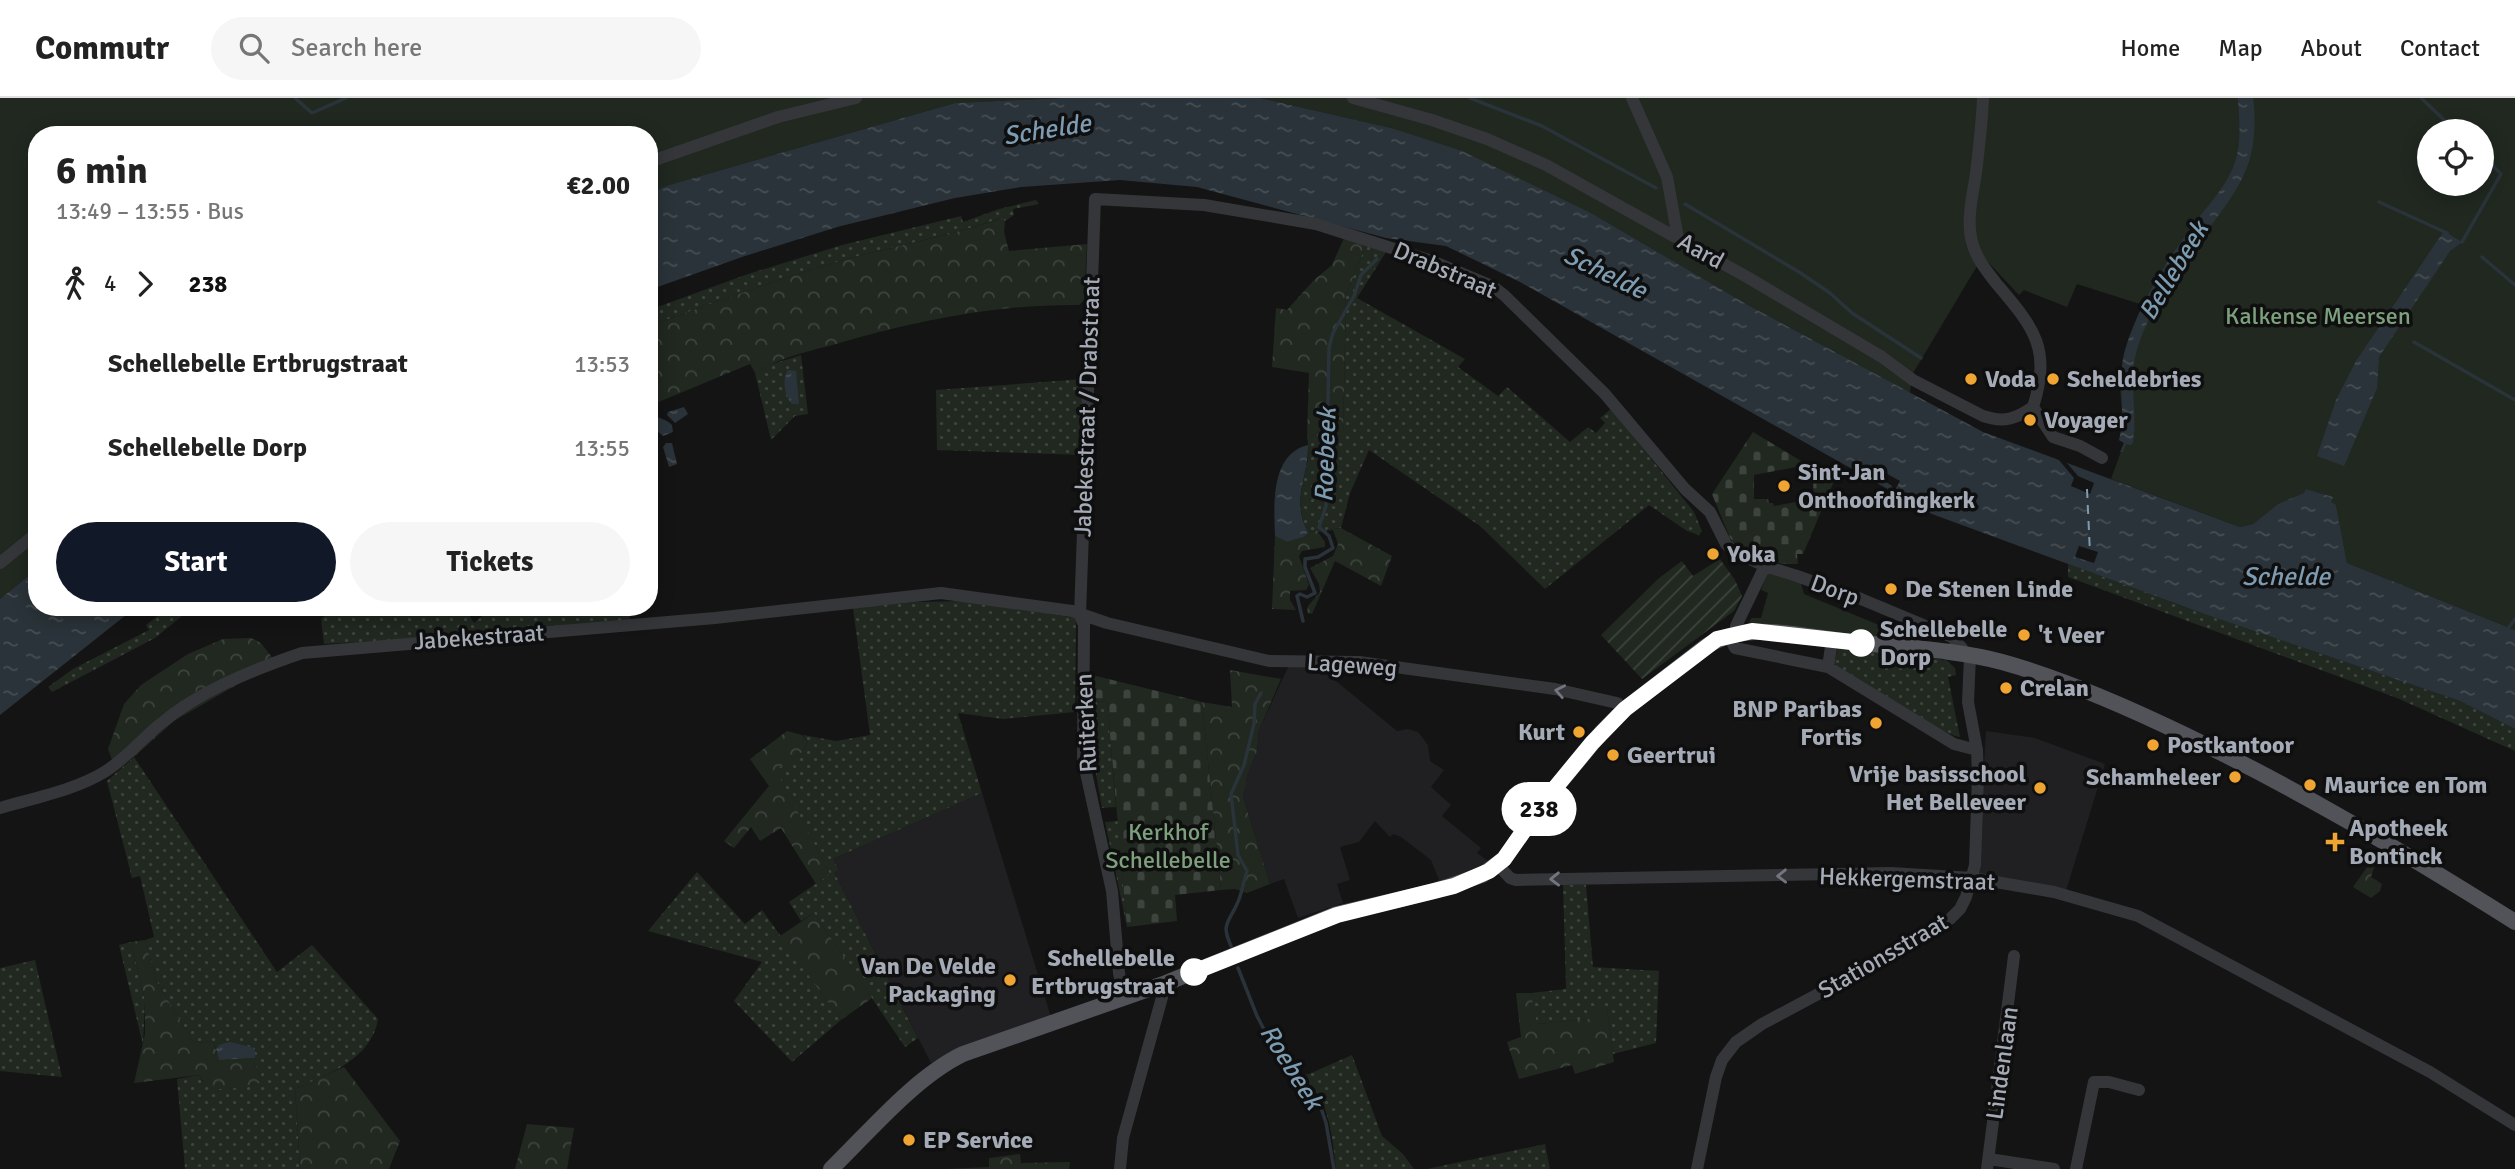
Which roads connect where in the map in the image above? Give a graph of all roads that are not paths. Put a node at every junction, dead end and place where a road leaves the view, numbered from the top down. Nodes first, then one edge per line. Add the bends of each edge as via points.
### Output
1 (856, 98) edge
2 (1353, 98) edge
3 (1632, 98) edge
4 (1983, 98) edge
5 (658, 159) edge
6 (1095, 199) joint
7 (1678, 238) junction
8 (2034, 407) junction
9 (2102, 458) dead end
10 (28, 540) edge
11 (0, 563) edge
12 (1765, 566) junction
13 (1080, 615) junction
14 (1733, 634) junction
15 (1832, 640) junction
16 (1966, 655) junction
17 (1828, 667) junction
18 (1625, 709) junction
19 (1977, 750) junction
20 (0, 808) edge
21 (1498, 865) junction
22 (1973, 878) junction
23 (2515, 922) edge
24 (2014, 956) dead end
25 (1166, 983) junction
26 (1125, 997) junction
27 (2138, 1090) dead end
28 (2515, 1125) edge
29 (1988, 1164) edge
30 (831, 1169) edge
31 (1120, 1169) edge
32 (1697, 1169) edge
33 (2054, 1169) edge
34 (2076, 1169) edge

1 - 5 street via 778,117
2 - 7 street, Aard via 1432,120 1516,151
3 - 7 street via 1667,177
4 - 8 street via 1970,219 1972,241 1982,265 2034,332 2041,380
6 - 12 street, Drabstraat via 1204,205 1316,224 1432,261 1492,286 1598,387 1710,512 1726,544
6 - 13 street, Jabekestraat / Drabstraat
7 - 8 street, Aard via 1913,380 1983,416 2012,419
8 - 9 street via 2053,438
10 - 11 street
12 - 14 street
12 - 16 street, Dorp via 1952,637
18 -> 13 street, Lageweg via 1591,697 1485,679 1350,661 1269,661
13 - 20 street, Jabekestraat via 941,593 715,618 302,653 200,697 105,771
13 - 26 street, Ruiterken via 1084,625 1083,760 1112,891
14 - 15 main road via 1775,632
14 - 17 street via 1735,648
14 - 18 main road via 1705,647
15 - 16 main road
15 - 17 street, Dorp
16 - 19 street, Stationsstraat
16 - 23 main road via 2057,680 2250,766
17 - 19 street via 1954,744
18 - 21 main road via 1569,770
19 - 22 street, Stationsstraat
22 -> 21 street, Hekkergemstraat via 1877,873 1516,880
21 - 25 main road via 1454,886 1337,915
22 - 28 street, Hekkergemstraat via 2054,892 2138,916 2430,1072
22 - 32 street, Stationsstraat via 1960,909 1950,919 1749,1031 1729,1049 1716,1077
24 - 29 street, Lindenlaan
25 - 26 main road
25 - 31 street via 1123,1138
26 - 30 main road via 943,1063
27 - 34 street via 2094,1082
29 - 33 street

